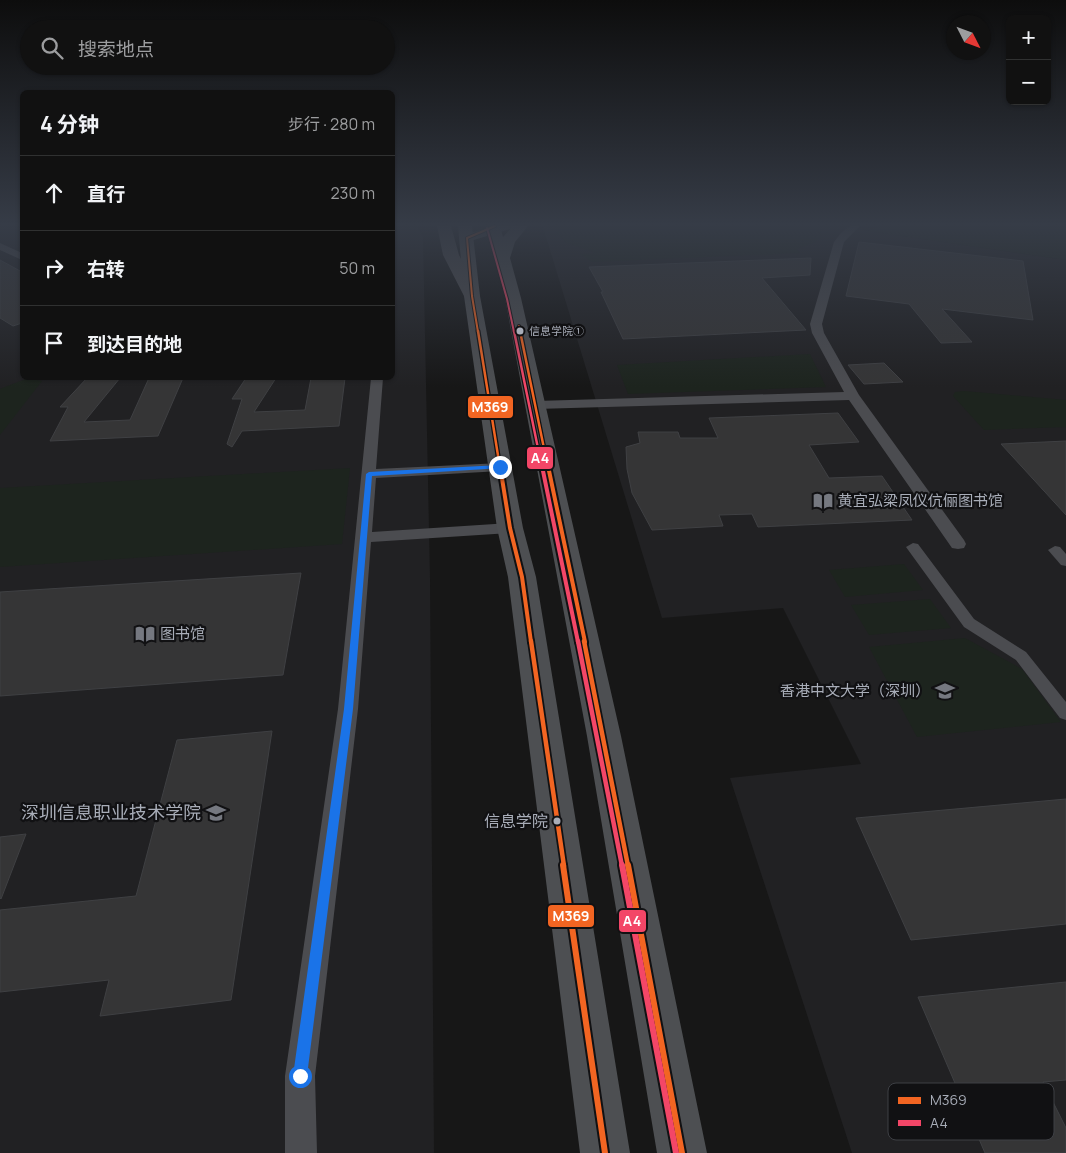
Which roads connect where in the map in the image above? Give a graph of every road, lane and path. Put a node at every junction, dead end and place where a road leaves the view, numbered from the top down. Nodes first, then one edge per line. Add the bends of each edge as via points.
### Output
1 (475, 280) edge
2 (497, 280) edge
3 (828, 280) edge
4 (377, 380) edge
5 (853, 396) junction
6 (536, 405) junction
7 (500, 467) junction
8 (369, 474) junction
9 (510, 528) junction
10 (364, 537) junction
11 (958, 544) dead end
12 (913, 547) dead end
13 (1055, 550) dead end
14 (1066, 562) edge
15 (1066, 714) edge
16 (301, 1153) edge
17 (605, 1153) edge
18 (682, 1153) edge

1 - 7 main road via 472,296
2 - 6 main road
3 - 5 street via 816,324
4 - 8 street
5 - 6 street
5 - 11 street
6 - 18 main road via 604,736
7 - 8 street
7 - 9 main road
8 - 10 street
9 - 10 street
9 - 17 main road via 522,578
10 - 16 street via 348,709 300,1076
12 - 15 street via 969,624 1021,656
13 - 14 street

